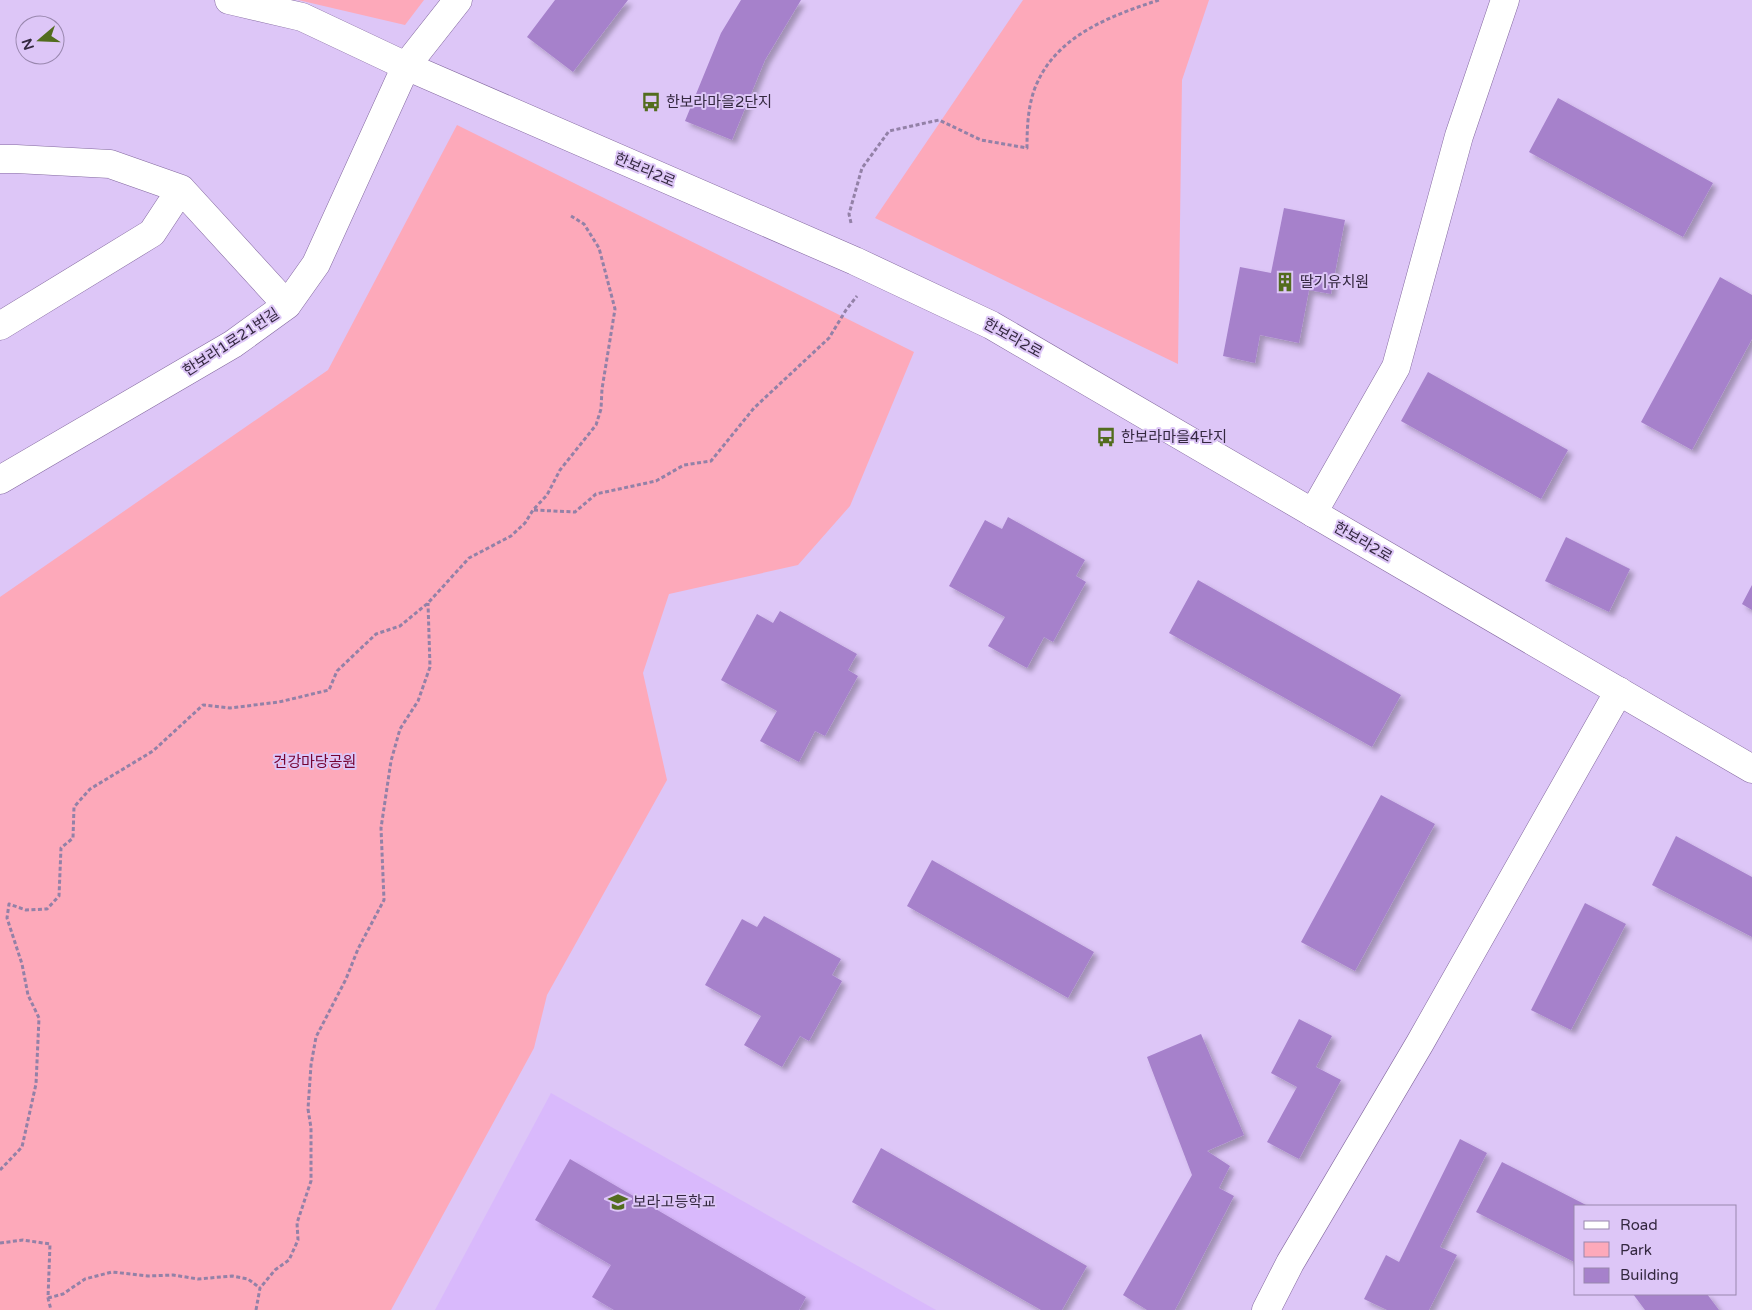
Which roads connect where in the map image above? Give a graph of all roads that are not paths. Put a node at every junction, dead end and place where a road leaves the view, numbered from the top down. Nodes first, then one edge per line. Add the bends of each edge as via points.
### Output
1 (229, 0) edge
2 (458, 0) edge
3 (1505, 0) edge
4 (406, 66) junction
5 (0, 159) edge
6 (181, 189) junction
7 (287, 305) junction
8 (0, 326) edge
9 (0, 480) edge
10 (1313, 513) junction
11 (1619, 691) junction
12 (1752, 769) edge
13 (1266, 1310) edge

1 - 4 street, 한보라2로 via 302,17
2 - 4 street, 한보라1로21번길
3 - 10 street via 1459,136 1396,367
4 - 7 street, 한보라1로21번길 via 316,264
4 - 10 street, 한보라2로 via 855,261 991,325
5 - 6 street via 110,164
6 - 7 street
6 - 8 street via 152,233
7 - 9 street, 한보라1로21번길 via 233,344
10 - 11 street, 한보라2로
11 - 12 street, 한보라2로
11 - 13 street

